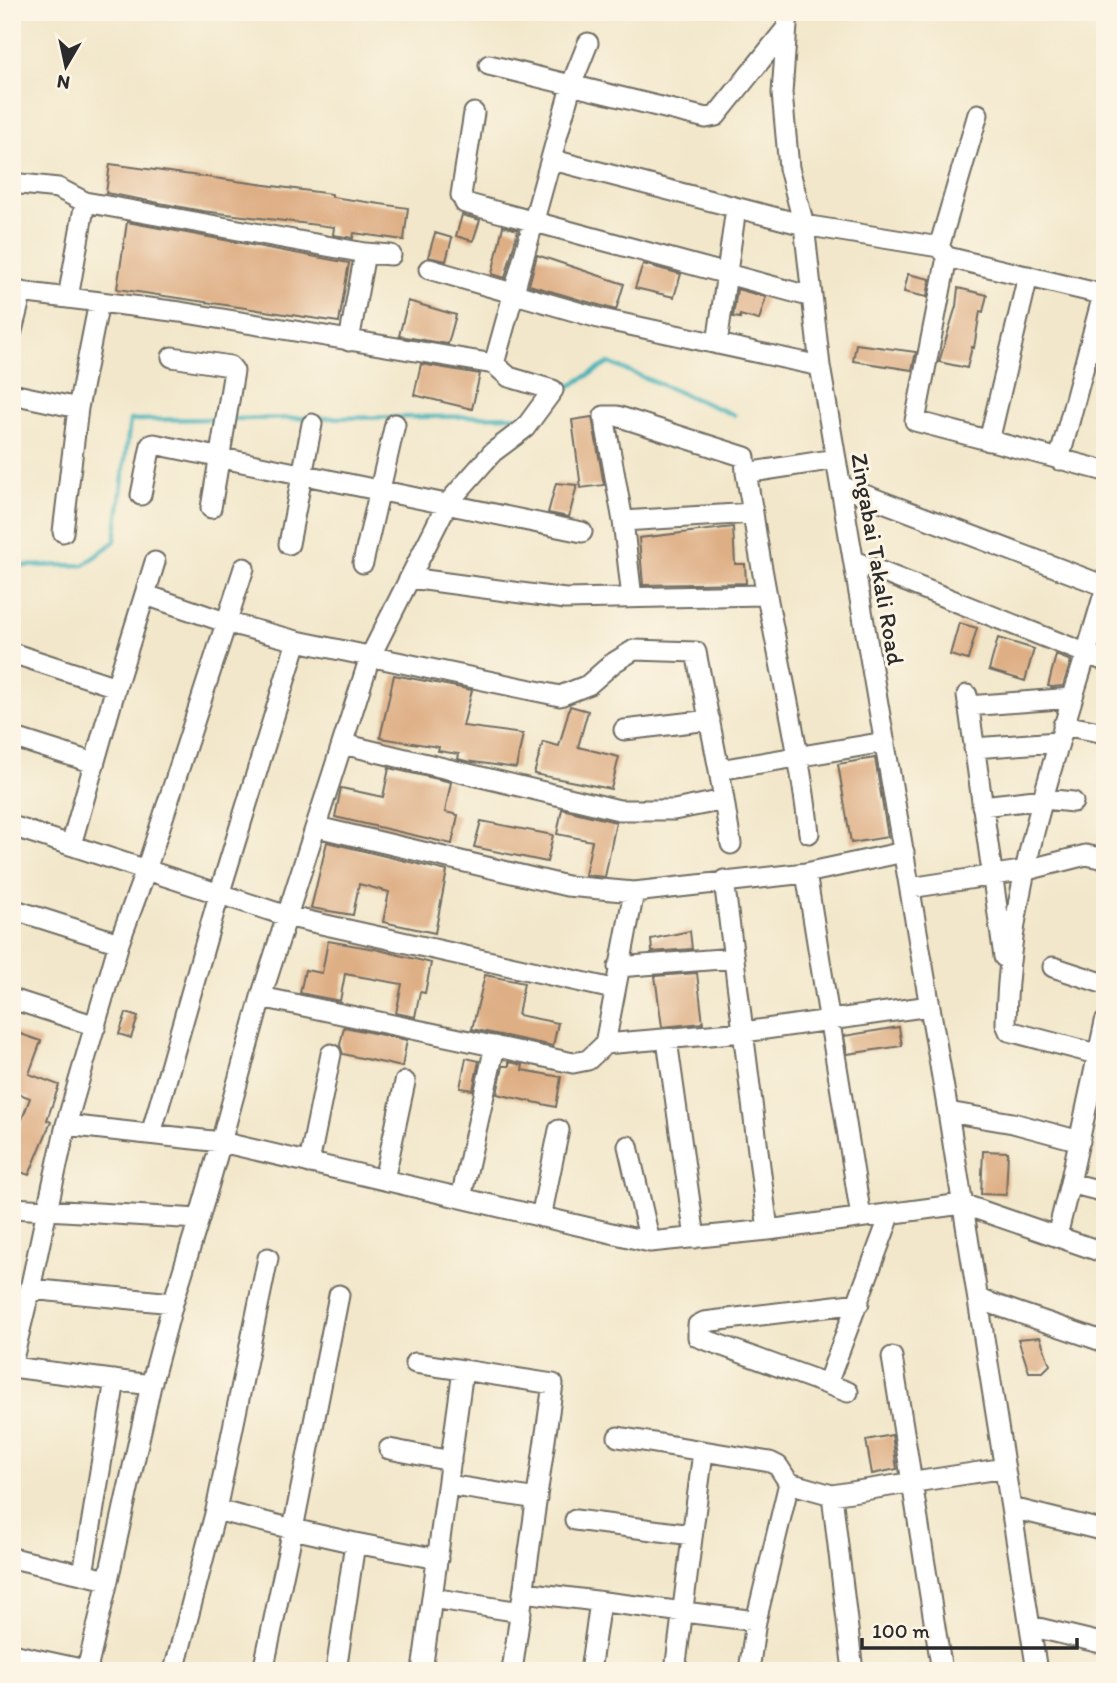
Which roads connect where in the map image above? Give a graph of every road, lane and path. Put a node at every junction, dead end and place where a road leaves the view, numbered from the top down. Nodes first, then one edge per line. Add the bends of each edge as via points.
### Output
1 (787, 21) edge
2 (587, 43) dead end
3 (489, 65) dead end
4 (572, 83) junction
5 (474, 113) dead end
6 (978, 114) dead end
7 (553, 160) junction
8 (13, 188) edge
9 (85, 202) junction
10 (736, 208) junction
11 (533, 223) junction
12 (804, 225) junction
13 (943, 252) junction
14 (365, 253) junction
15 (391, 255) dead end
16 (429, 269) dead end
17 (728, 276) junction
18 (1028, 276) junction
19 (17, 291) edge
20 (513, 294) junction
21 (1104, 295) edge
22 (812, 297) junction
23 (68, 298) junction
24 (99, 302) junction
25 (12, 331) edge
26 (348, 341) junction
27 (717, 344) junction
28 (172, 357) dead end
29 (494, 364) junction
30 (820, 366) junction
31 (12, 394) edge
32 (78, 408) junction
33 (312, 424) dead end
34 (395, 424) dead end
35 (989, 441) junction
36 (221, 457) junction
37 (836, 459) junction
38 (1059, 460) junction
39 (1105, 471) edge
40 (302, 473) junction
41 (746, 473) junction
42 (841, 486) junction
43 (380, 489) junction
44 (141, 495) dead end
45 (447, 503) junction
46 (211, 509) dead end
47 (752, 513) junction
48 (623, 521) junction
49 (63, 532) dead end
50 (582, 532) dead end
51 (289, 544) dead end
52 (854, 561) junction
53 (155, 562) dead end
54 (363, 563) dead end
55 (244, 568) dead end
56 (410, 578) junction
57 (1105, 588) edge
58 (146, 594) junction
59 (764, 596) junction
60 (632, 597) junction
61 (225, 622) junction
62 (297, 640) junction
63 (12, 653) edge
64 (370, 657) junction
65 (1096, 658) edge
66 (116, 687) junction
67 (1072, 698) junction
68 (710, 720) junction
69 (624, 730) dead end
70 (1105, 733) edge
71 (1061, 734) junction
72 (12, 737) edge
73 (885, 742) junction
74 (343, 744) junction
75 (974, 748) junction
76 (801, 757) junction
77 (94, 763) junction
78 (719, 770) junction
79 (1044, 799) junction
80 (724, 800) junction
81 (1073, 802) dead end
82 (982, 806) junction
83 (12, 826) edge
84 (317, 827) junction
85 (809, 833) dead end
86 (731, 844) dead end
87 (71, 845) junction
88 (904, 852) junction
89 (1105, 859) edge
90 (146, 870) junction
91 (1027, 870) junction
92 (806, 873) junction
93 (991, 876) junction
94 (724, 880) junction
95 (910, 888) junction
96 (634, 892) junction
97 (219, 895) junction
98 (12, 909) edge
99 (289, 917) junction
100 (119, 943) junction
101 (734, 958) junction
102 (618, 967) junction
103 (1053, 967) dead end
104 (1006, 975) junction
105 (1105, 984) edge
106 (613, 989) junction
107 (261, 997) junction
108 (13, 1003) edge
109 (930, 1006) junction
110 (831, 1021) junction
111 (1105, 1022) edge
112 (96, 1026) junction
113 (744, 1032) junction
114 (667, 1041) junction
115 (605, 1044) junction
116 (495, 1046) junction
117 (331, 1054) dead end
118 (1096, 1054) junction
119 (405, 1082) dead end
120 (1097, 1105) edge
121 (947, 1112) junction
122 (66, 1125) junction
123 (559, 1130) dead end
124 (151, 1134) junction
125 (1080, 1140) junction
126 (220, 1142) junction
127 (628, 1146) dead end
128 (309, 1163) junction
129 (384, 1180) junction
130 (1070, 1183) junction
131 (1105, 1192) edge
132 (461, 1198) junction
133 (962, 1204) junction
134 (12, 1208) edge
135 (47, 1210) junction
136 (891, 1213) junction
137 (541, 1217) junction
138 (861, 1217) junction
139 (199, 1219) junction
140 (768, 1230) junction
141 (1058, 1236) junction
142 (695, 1238) junction
143 (650, 1242) junction
144 (1105, 1253) edge
145 (268, 1258) dead end
146 (30, 1289) junction
147 (339, 1295) dead end
148 (978, 1299) junction
149 (173, 1303) junction
150 (859, 1303) junction
151 (1105, 1342) edge
152 (892, 1357) dead end
153 (415, 1363) dead end
154 (12, 1365) edge
155 (463, 1370) junction
156 (115, 1380) junction
157 (827, 1384) junction
158 (151, 1385) junction
159 (848, 1392) dead end
160 (618, 1437) dead end
161 (390, 1449) dead end
162 (703, 1452) junction
163 (451, 1461) junction
164 (1005, 1468) junction
165 (912, 1481) junction
166 (789, 1483) junction
167 (448, 1485) junction
168 (832, 1495) junction
169 (537, 1499) junction
170 (1012, 1508) junction
171 (216, 1510) junction
172 (575, 1520) dead end
173 (293, 1529) junction
174 (1105, 1531) edge
175 (692, 1535) junction
176 (355, 1543) junction
177 (12, 1558) edge
178 (438, 1559) junction
179 (83, 1574) junction
180 (108, 1580) junction
181 (524, 1592) junction
182 (432, 1598) junction
183 (600, 1601) junction
184 (521, 1612) junction
185 (683, 1613) junction
186 (756, 1621) junction
187 (1030, 1626) junction
188 (1105, 1644) edge
189 (12, 1654) edge
190 (89, 1670) edge
191 (174, 1671) edge
192 (263, 1671) edge
193 (336, 1671) edge
194 (422, 1671) edge
195 (512, 1671) edge
196 (590, 1671) edge
197 (675, 1671) edge
198 (749, 1671) edge
199 (853, 1671) edge
200 (942, 1671) edge
201 (1037, 1671) edge

1 - 4 street via 716,116 706,118
1 - 12 street, Zingabai Takali Road via 782,93 789,168
2 - 4 street
3 - 4 street
4 - 7 street
5 - 11 street via 461,195 465,203
6 - 13 street
7 - 10 street
7 - 11 street
8 - 9 street via 58,188
9 - 14 street
9 - 23 street
10 - 12 street
10 - 17 street
11 - 17 street
11 - 20 street
12 - 13 street
12 - 22 street, Zingabai Takali Road
13 - 18 street
13 - 35 street via 915,421
14 - 15 street
14 - 26 street
16 - 20 street
17 - 22 street
17 - 27 street
18 - 21 street
18 - 35 street
19 - 23 street
19 - 25 street
20 - 27 street
20 - 29 street
21 - 38 street
22 - 30 street, Zingabai Takali Road
23 - 24 street
24 - 26 street
24 - 32 street
26 - 29 street
27 - 30 street
28 - 36 street via 230,366 234,376
29 - 45 street via 509,377 552,390 525,428 493,452
30 - 37 street, Zingabai Takali Road
31 - 32 street
32 - 49 street
33 - 40 street
34 - 43 street
35 - 38 street
36 - 40 street
36 - 44 street via 151,445
36 - 46 street
37 - 41 street
37 - 42 street, Zingabai Takali Road
38 - 39 street
40 - 43 street
40 - 51 street
41 - 47 street
41 - 48 street via 745,457 604,415
42 - 52 street, Zingabai Takali Road
42 - 57 street
43 - 45 street
43 - 54 street
45 - 50 street
45 - 56 street
47 - 48 street
47 - 59 street
48 - 60 street
52 - 65 street
52 - 73 street, Zingabai Takali Road
53 - 58 street
55 - 61 street
56 - 60 street via 565,598
56 - 64 street
57 - 65 street
58 - 61 street
58 - 66 street
59 - 60 street
59 - 76 street
61 - 62 street
61 - 90 street
62 - 64 street
62 - 97 street
63 - 66 street
64 - 68 street via 560,696 588,685 634,650 696,652
64 - 74 street
65 - 67 street
66 - 77 street
67 - 71 street
67 - 75 street via 967,700
68 - 69 street
68 - 78 street
70 - 71 street
71 - 75 street
71 - 79 street
72 - 77 street
73 - 76 street
73 - 88 street, Zingabai Takali Road
74 - 80 street via 620,810 674,810
74 - 84 street
75 - 82 street
76 - 78 street
76 - 85 street
77 - 87 street
78 - 80 street
79 - 81 street
79 - 82 street
79 - 91 street
80 - 86 street
82 - 93 street
83 - 87 street
84 - 96 street via 567,886
84 - 99 street
87 - 90 street
88 - 92 street
88 - 95 street, Zingabai Takali Road
89 - 91 street via 1086,855
90 - 97 street
90 - 100 street
91 - 93 street
91 - 104 street
92 - 94 street
92 - 110 street
93 - 95 street
93 - 104 street
94 - 96 street
94 - 101 street
95 - 109 street, Zingabai Takali Road
96 - 102 street
97 - 99 street
97 - 124 street
98 - 100 street
99 - 106 street
99 - 107 street
100 - 112 street
101 - 102 street
101 - 113 street
102 - 106 street
103 - 105 street
104 - 118 street via 1009,1031
106 - 115 street
107 - 116 street
107 - 126 street
108 - 112 street
109 - 110 street
109 - 121 street, Zingabai Takali Road
110 - 113 street
110 - 138 street
111 - 118 street
112 - 122 street
113 - 114 street
113 - 140 street
114 - 115 street
114 - 142 street
115 - 116 street via 588,1060 573,1063
116 - 132 street
117 - 128 street
118 - 120 street
119 - 129 street
120 - 125 street
121 - 125 street
121 - 133 street, Zingabai Takali Road
122 - 124 street
122 - 135 street
123 - 137 street
124 - 126 street
125 - 130 street
126 - 128 street
126 - 139 street
127 - 143 street
128 - 129 street
129 - 132 street
130 - 131 street
130 - 141 street
132 - 137 street
133 - 136 street
133 - 141 street
133 - 148 street, Zingabai Takali Road
134 - 135 street
135 - 139 street
135 - 146 street
136 - 138 street
136 - 150 street
137 - 143 street
138 - 140 street
139 - 149 street
140 - 142 street
141 - 144 street
142 - 143 street
145 - 171 street
146 - 149 street
146 - 154 street
147 - 173 street
148 - 151 street
148 - 164 street, Zingabai Takali Road
149 - 158 street
150 - 157 street
150 - 157 street via 698,1325 698,1337
152 - 165 street
153 - 155 street
154 - 156 street
155 - 163 street
155 - 169 street via 553,1384
156 - 158 street
156 - 179 street
157 - 159 street
158 - 180 street
160 - 162 street
161 - 163 street
162 - 166 street via 770,1462
162 - 175 street
163 - 167 street
164 - 165 street
164 - 170 street, Zingabai Takali Road
165 - 168 street
165 - 200 street
166 - 168 street
166 - 186 street
167 - 169 street
167 - 178 street
168 - 199 street
169 - 181 street
170 - 174 street
170 - 187 street, Zingabai Takali Road
171 - 173 street
171 - 191 street
172 - 175 street
173 - 176 street
173 - 192 street
175 - 185 street
176 - 178 street
176 - 193 street
177 - 179 street
178 - 182 street
179 - 180 street
180 - 190 street
181 - 183 street
181 - 184 street
182 - 184 street
182 - 194 street
183 - 185 street
183 - 196 street
184 - 195 street
185 - 186 street
185 - 197 street
186 - 198 street
187 - 188 street
187 - 201 street, Zingabai Takali Road
189 - 190 street

